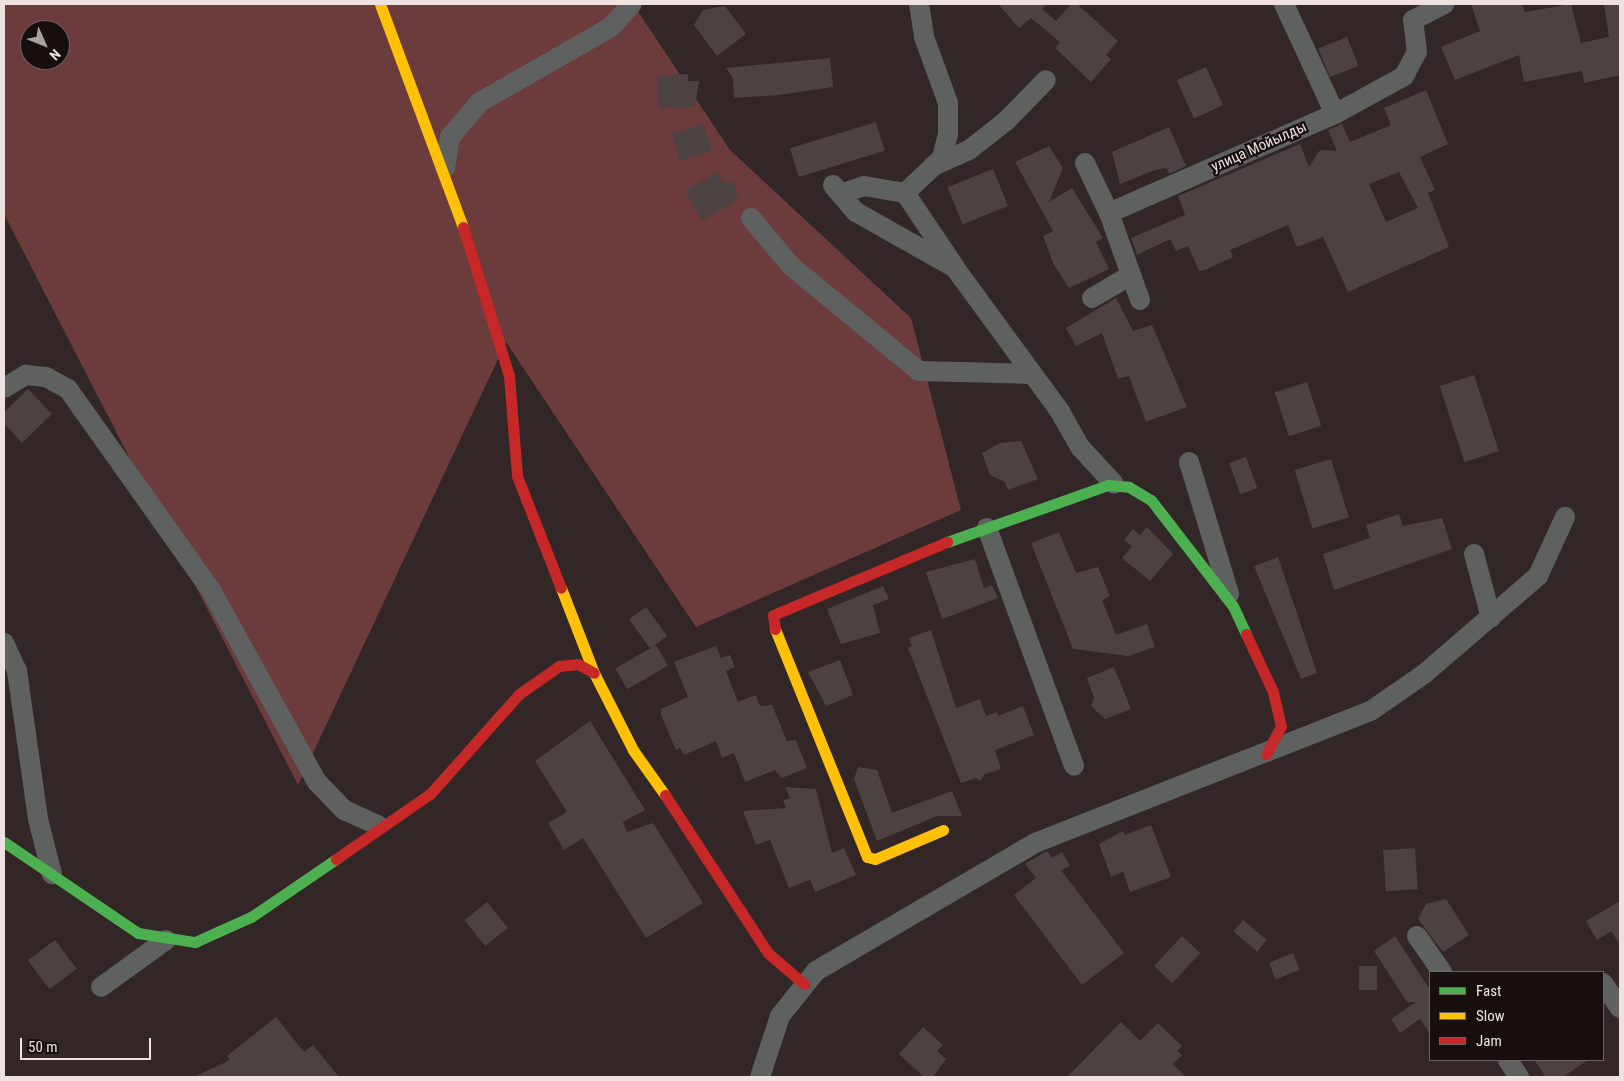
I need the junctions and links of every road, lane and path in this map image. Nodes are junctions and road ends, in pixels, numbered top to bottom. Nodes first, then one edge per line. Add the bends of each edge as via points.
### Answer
1 (380, 4) edge
2 (632, 4) edge
3 (918, 4) edge
4 (1284, 4) edge
5 (1444, 4) edge
6 (1046, 80) dead end
7 (1335, 114) junction
8 (1085, 163) dead end
9 (933, 166) junction
10 (445, 173) junction
11 (905, 193) junction
12 (1109, 213) junction
13 (751, 218) dead end
14 (955, 268) junction
15 (1131, 275) junction
16 (1092, 298) dead end
17 (1140, 300) dead end
18 (1032, 374) junction
19 (5, 386) edge
20 (1189, 462) dead end
21 (1114, 484) junction
22 (1565, 517) dead end
23 (987, 528) junction
24 (1474, 554) dead end
25 (1233, 606) junction
26 (1491, 618) junction
27 (4, 643) edge
28 (594, 673) junction
29 (1266, 754) junction
30 (1074, 766) dead end
31 (378, 826) junction
32 (942, 830) dead end
33 (4, 842) edge
34 (52, 874) junction
35 (1417, 936) dead end
36 (166, 940) junction
37 (1441, 971) edge
38 (804, 984) junction
39 (1604, 984) edge
40 (101, 987) dead end
41 (1620, 1008) edge
42 (1509, 1061) edge
43 (760, 1077) edge
44 (1518, 1077) edge

1 - 10 street
2 - 10 street via 611,27 480,102 450,137
3 - 9 street via 924,37 948,103 948,134 942,158
4 - 7 street
5 - 7 street, улица Мойылды via 1413,20 1417,52 1404,76
6 - 9 street via 1006,121 969,150
7 - 12 street, улица Мойылды
8 - 12 street
9 - 11 street
10 - 28 street via 509,376 517,476
11 - 14 street
11 - 14 street via 864,186 836,190 856,212
12 - 15 street
13 - 18 street via 791,266 919,371
14 - 18 street
15 - 16 street
15 - 17 street
18 - 21 street via 1095,466
19 - 31 street via 26,375 46,377 68,389 212,592 317,782 344,810
20 - 25 street
21 - 23 street
21 - 25 street via 1151,500
22 - 26 street via 1538,576
23 - 30 street
23 - 32 street via 773,615 776,633 867,857 875,859
24 - 26 street
25 - 29 street via 1273,692 1281,726
26 - 29 street via 1372,710
27 - 34 street via 17,670 38,820
28 - 31 street via 578,664 559,666 519,694 475,749 430,794
28 - 38 street via 634,750 725,882 768,953
29 - 38 street via 1035,843 877,933 816,971
31 - 36 street via 251,917 195,942
33 - 34 street
34 - 36 street via 138,933
35 - 37 street
36 - 40 street
38 - 43 street via 780,1016
39 - 41 street
42 - 44 street

